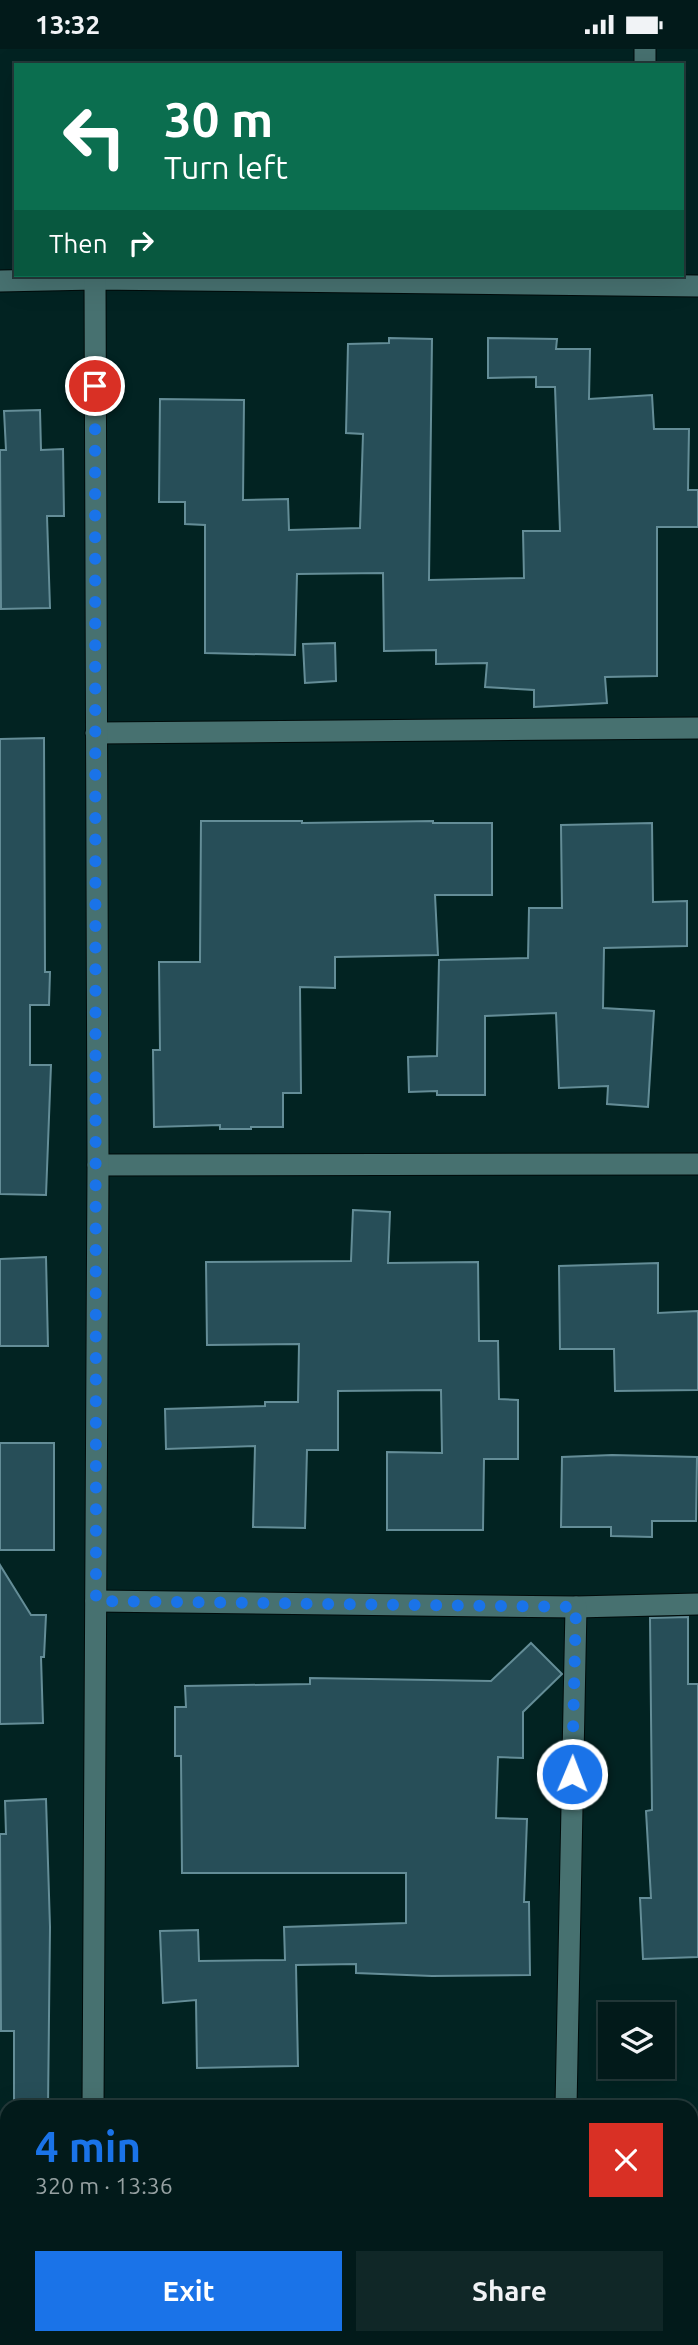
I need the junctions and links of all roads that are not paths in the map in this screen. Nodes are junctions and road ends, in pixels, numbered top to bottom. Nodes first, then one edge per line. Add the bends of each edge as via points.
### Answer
1 (95, 279) junction
2 (645, 280) edge
3 (0, 281) edge
4 (698, 286) edge
5 (698, 728) edge
6 (96, 733) junction
7 (698, 1164) edge
8 (98, 1165) junction
9 (96, 1601) junction
10 (698, 1604) edge
11 (576, 1607) junction
12 (93, 2100) edge
13 (565, 2100) edge

1 - 2 street
1 - 3 street
1 - 6 street
2 - 4 street
5 - 6 street
6 - 8 street
7 - 8 street
8 - 9 street
9 - 11 street
9 - 12 street
10 - 11 street
11 - 13 street

